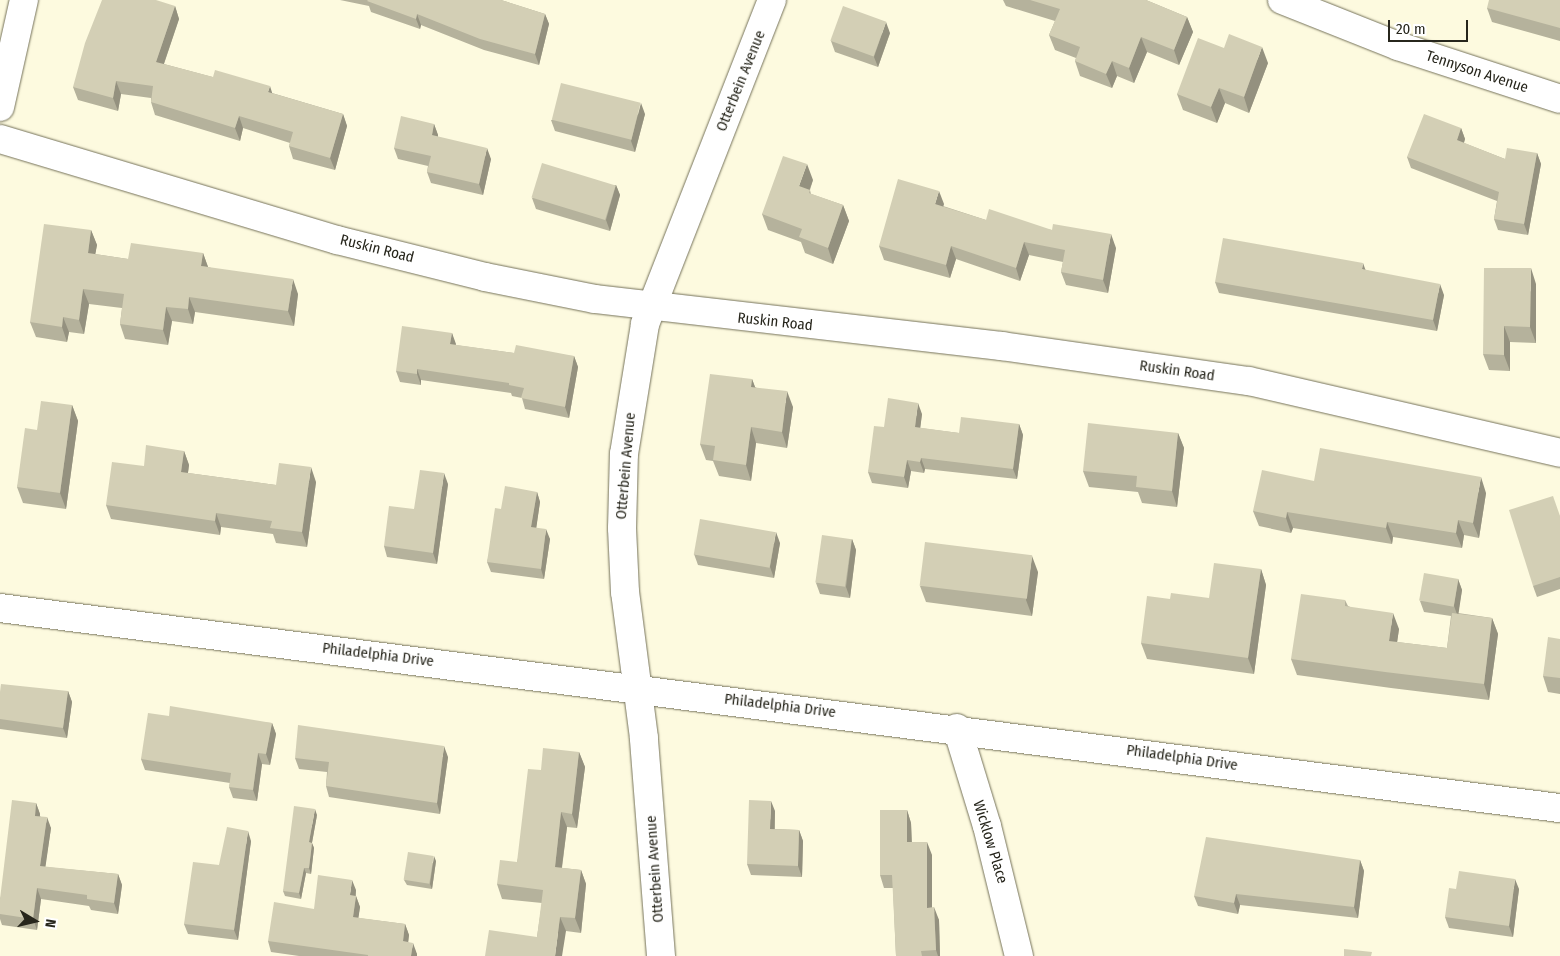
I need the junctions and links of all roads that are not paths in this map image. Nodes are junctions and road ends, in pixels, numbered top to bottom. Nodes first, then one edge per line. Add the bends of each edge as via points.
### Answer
1 (24, 0) edge
2 (772, 0) edge
3 (1282, 0) edge
4 (1560, 99) edge
5 (0, 107) edge
6 (0, 140) edge
7 (652, 307) junction
8 (1560, 453) edge
9 (0, 608) edge
10 (638, 688) junction
11 (957, 728) junction
12 (1560, 808) edge
13 (661, 956) edge
14 (1019, 956) edge

1 - 5 street
2 - 7 street, Otterbein Avenue
3 - 4 street, Tennyson Avenue via 1398,46
6 - 7 street, Ruskin Road via 337,240 485,277
7 - 8 street, Ruskin Road via 1002,346 1249,381
7 - 10 street, Otterbein Avenue via 638,360 624,454 622,528 625,592
9 - 10 street, Philadelphia Drive
10 - 11 street, Philadelphia Drive
10 - 13 street, Otterbein Avenue via 654,838
11 - 12 street, Philadelphia Drive
11 - 14 street, Wicklow Place via 987,826

